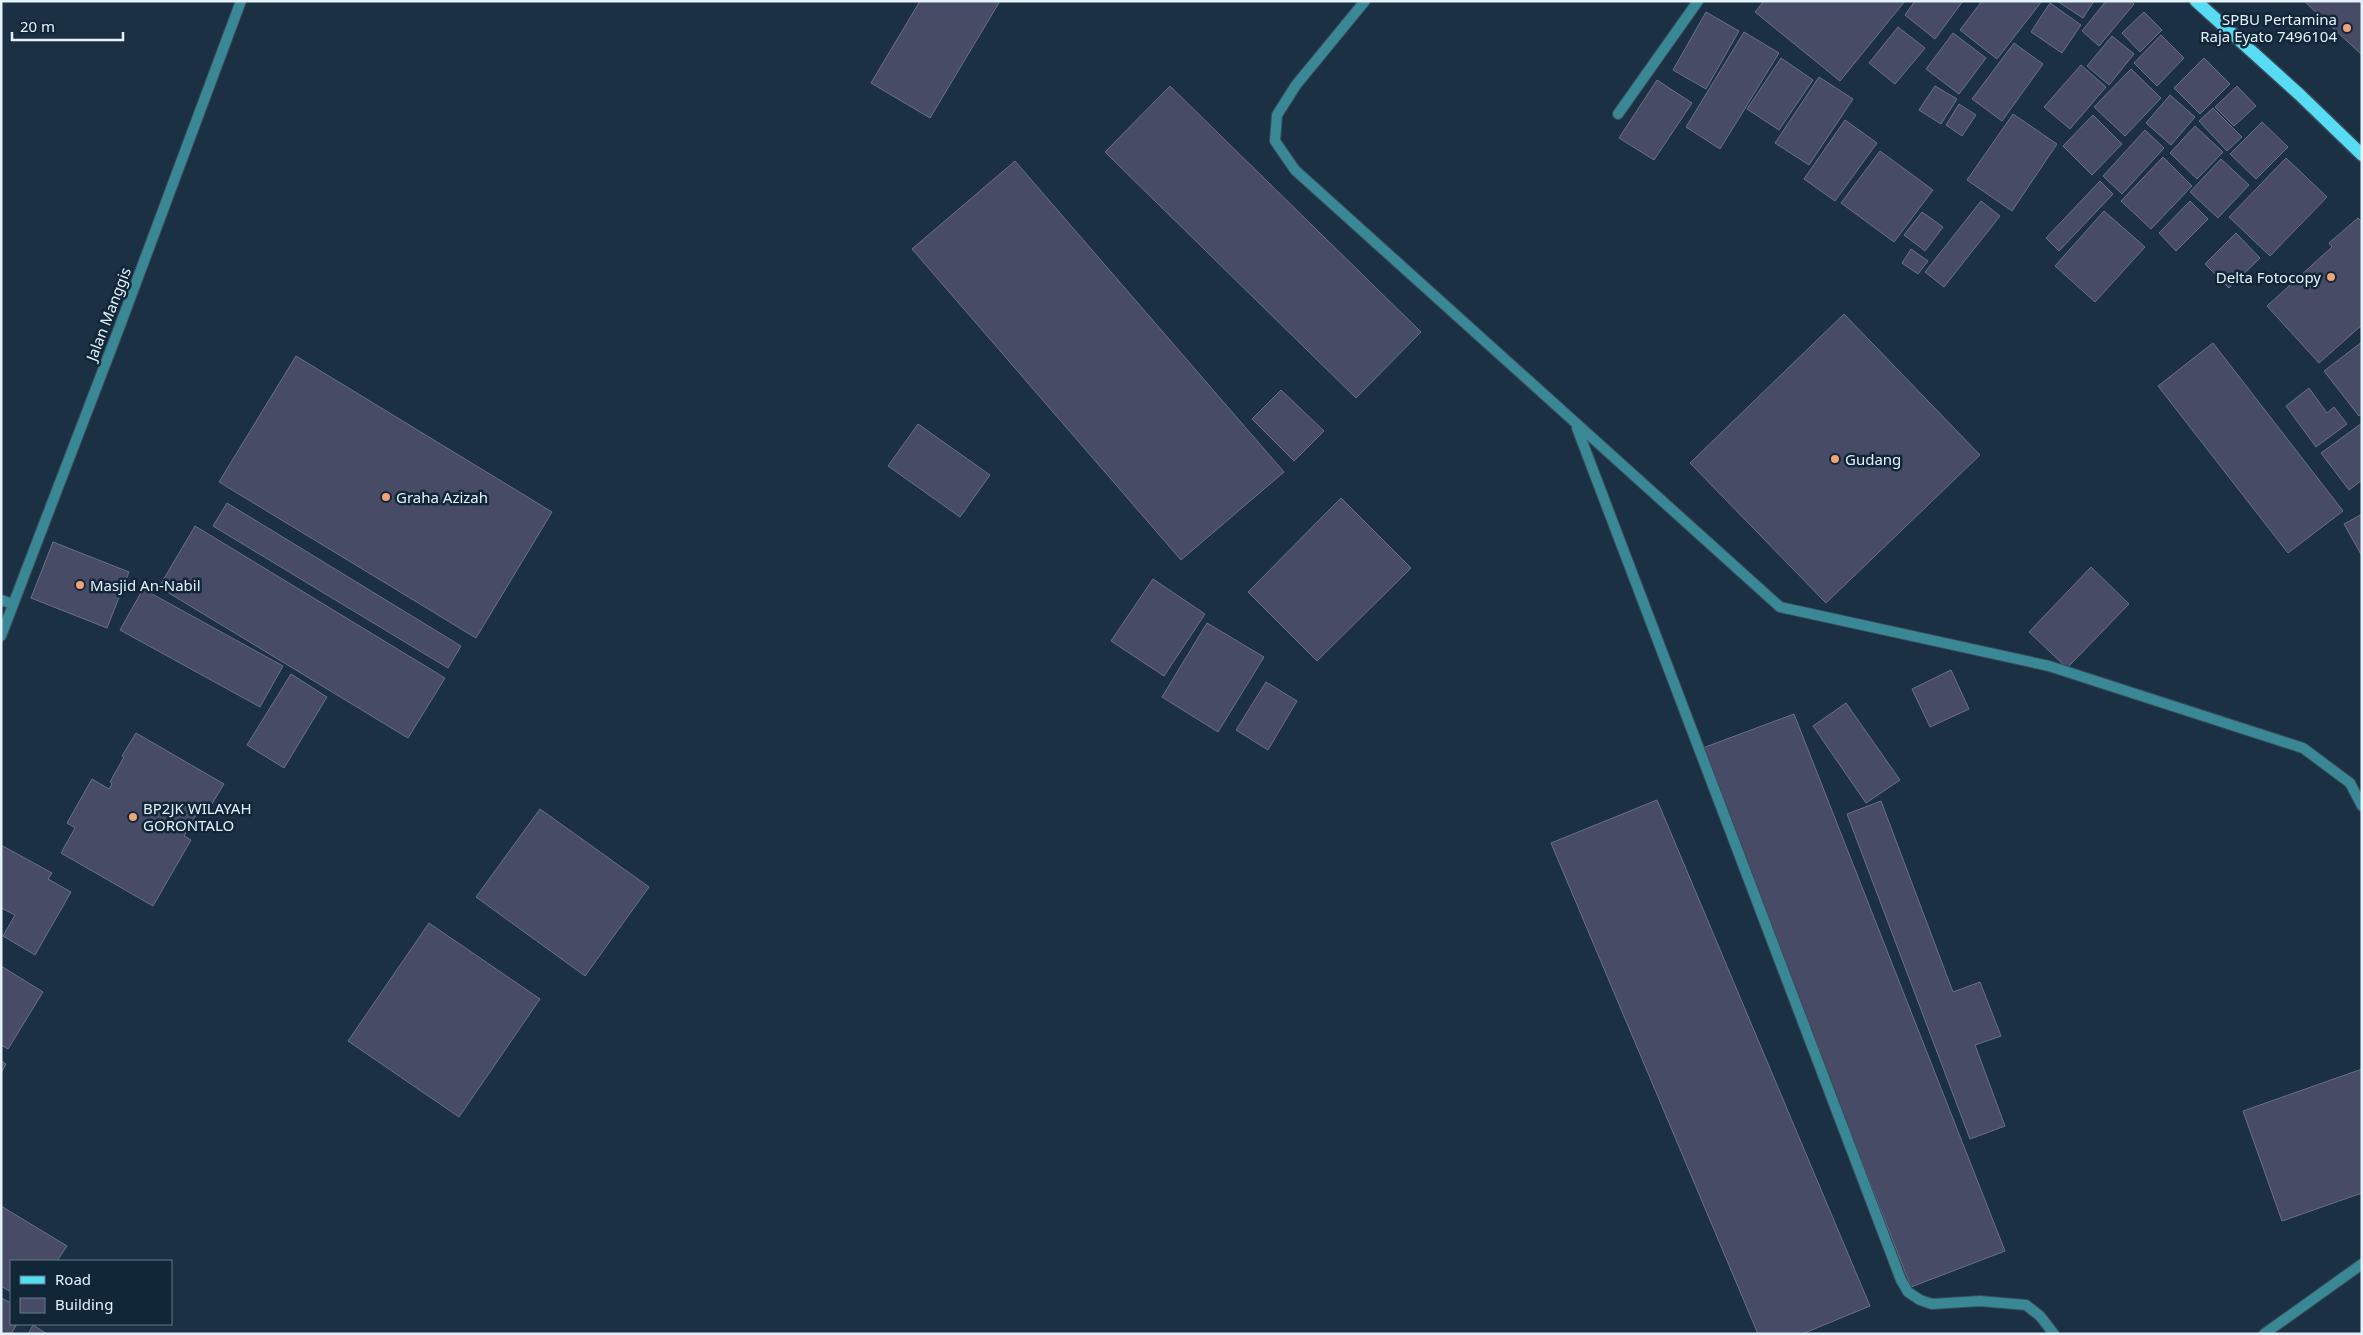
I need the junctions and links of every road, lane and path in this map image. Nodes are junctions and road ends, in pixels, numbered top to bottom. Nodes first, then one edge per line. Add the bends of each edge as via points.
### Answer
1 (241, 1) edge
2 (1365, 1) edge
3 (1698, 1) edge
4 (2196, 1) edge
5 (1618, 114) dead end
6 (2362, 155) edge
7 (1576, 424) junction
8 (1, 600) edge
9 (13, 604) junction
10 (1, 636) edge
11 (2362, 806) edge
12 (2362, 1264) edge
13 (2054, 1334) edge
14 (2264, 1334) edge

1 - 9 street, Jalan Manggis
2 - 7 street via 1296,85 1277,115 1275,141 1295,170
3 - 5 street
4 - 6 main road
7 - 11 street via 1780,607 2049,666 2303,748 2350,782
7 - 13 street via 1900,1280 1908,1292 1932,1304 1980,1301 2026,1305
8 - 9 street
9 - 10 street, Jalan Manggis
12 - 14 street

